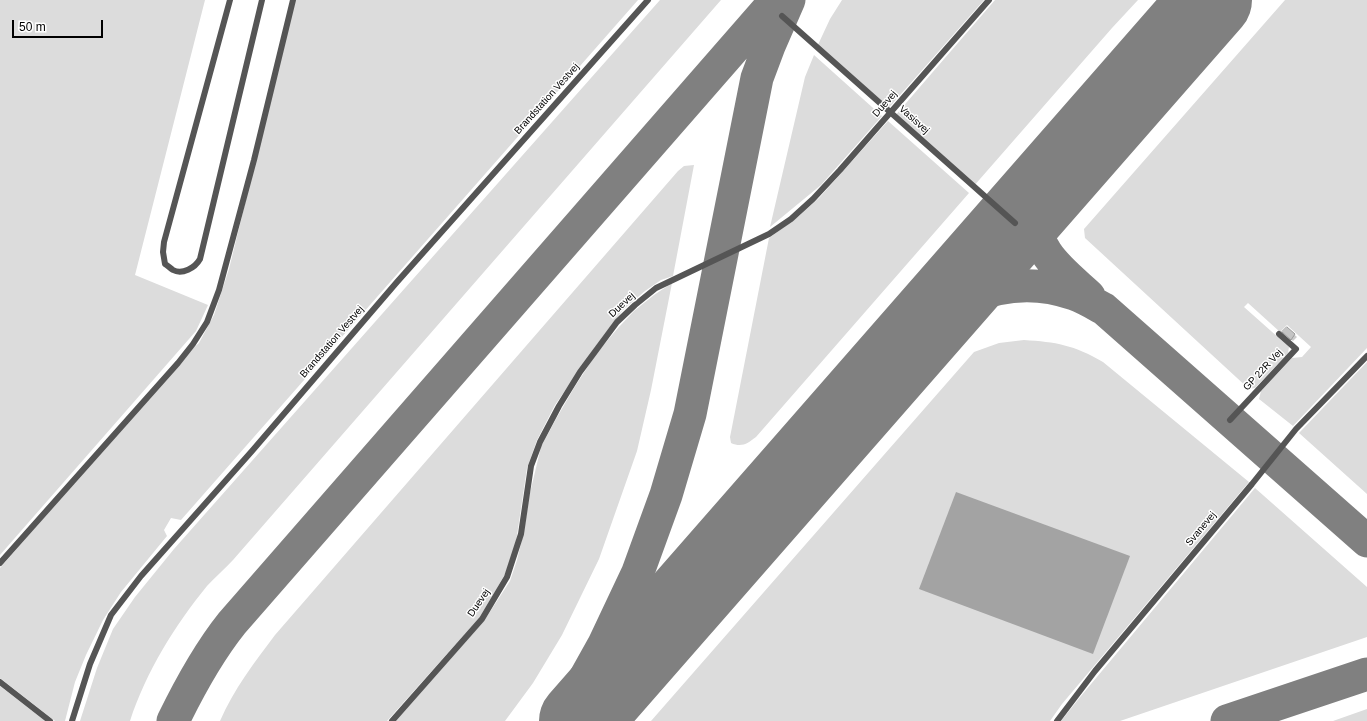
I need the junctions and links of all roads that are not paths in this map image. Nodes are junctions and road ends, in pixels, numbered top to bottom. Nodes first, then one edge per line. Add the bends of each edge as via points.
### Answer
1 (230, 0) edge
2 (262, 0) edge
3 (293, 0) edge
4 (648, 0) edge
5 (989, 0) edge
6 (782, 16) dead end
7 (891, 113) junction
8 (1015, 224) dead end
9 (1279, 334) dead end
10 (1367, 356) edge
11 (1230, 420) dead end
12 (0, 563) edge
13 (0, 682) edge
14 (50, 721) edge
15 (72, 721) edge
16 (392, 721) edge
17 (1056, 721) edge

1 - 2 lane via 164,242 165,264 174,271 185,271 196,266 200,259
3 - 12 lane via 254,160 219,290 207,322 178,363
4 - 15 lane, Brandstation Vestvej via 397,282 141,576 111,615 90,664
5 - 7 lane, Duevej
6 - 7 lane, Vasisvej
7 - 8 lane, Vasisvej
7 - 16 lane, Duevej via 813,199 791,219 769,234 656,288 617,322 580,372 540,442 530,473 521,534 507,577 482,619
9 - 11 lane, GP 22R Vej via 1296,349
10 - 17 lane, Svanevej via 1296,429
13 - 14 lane

